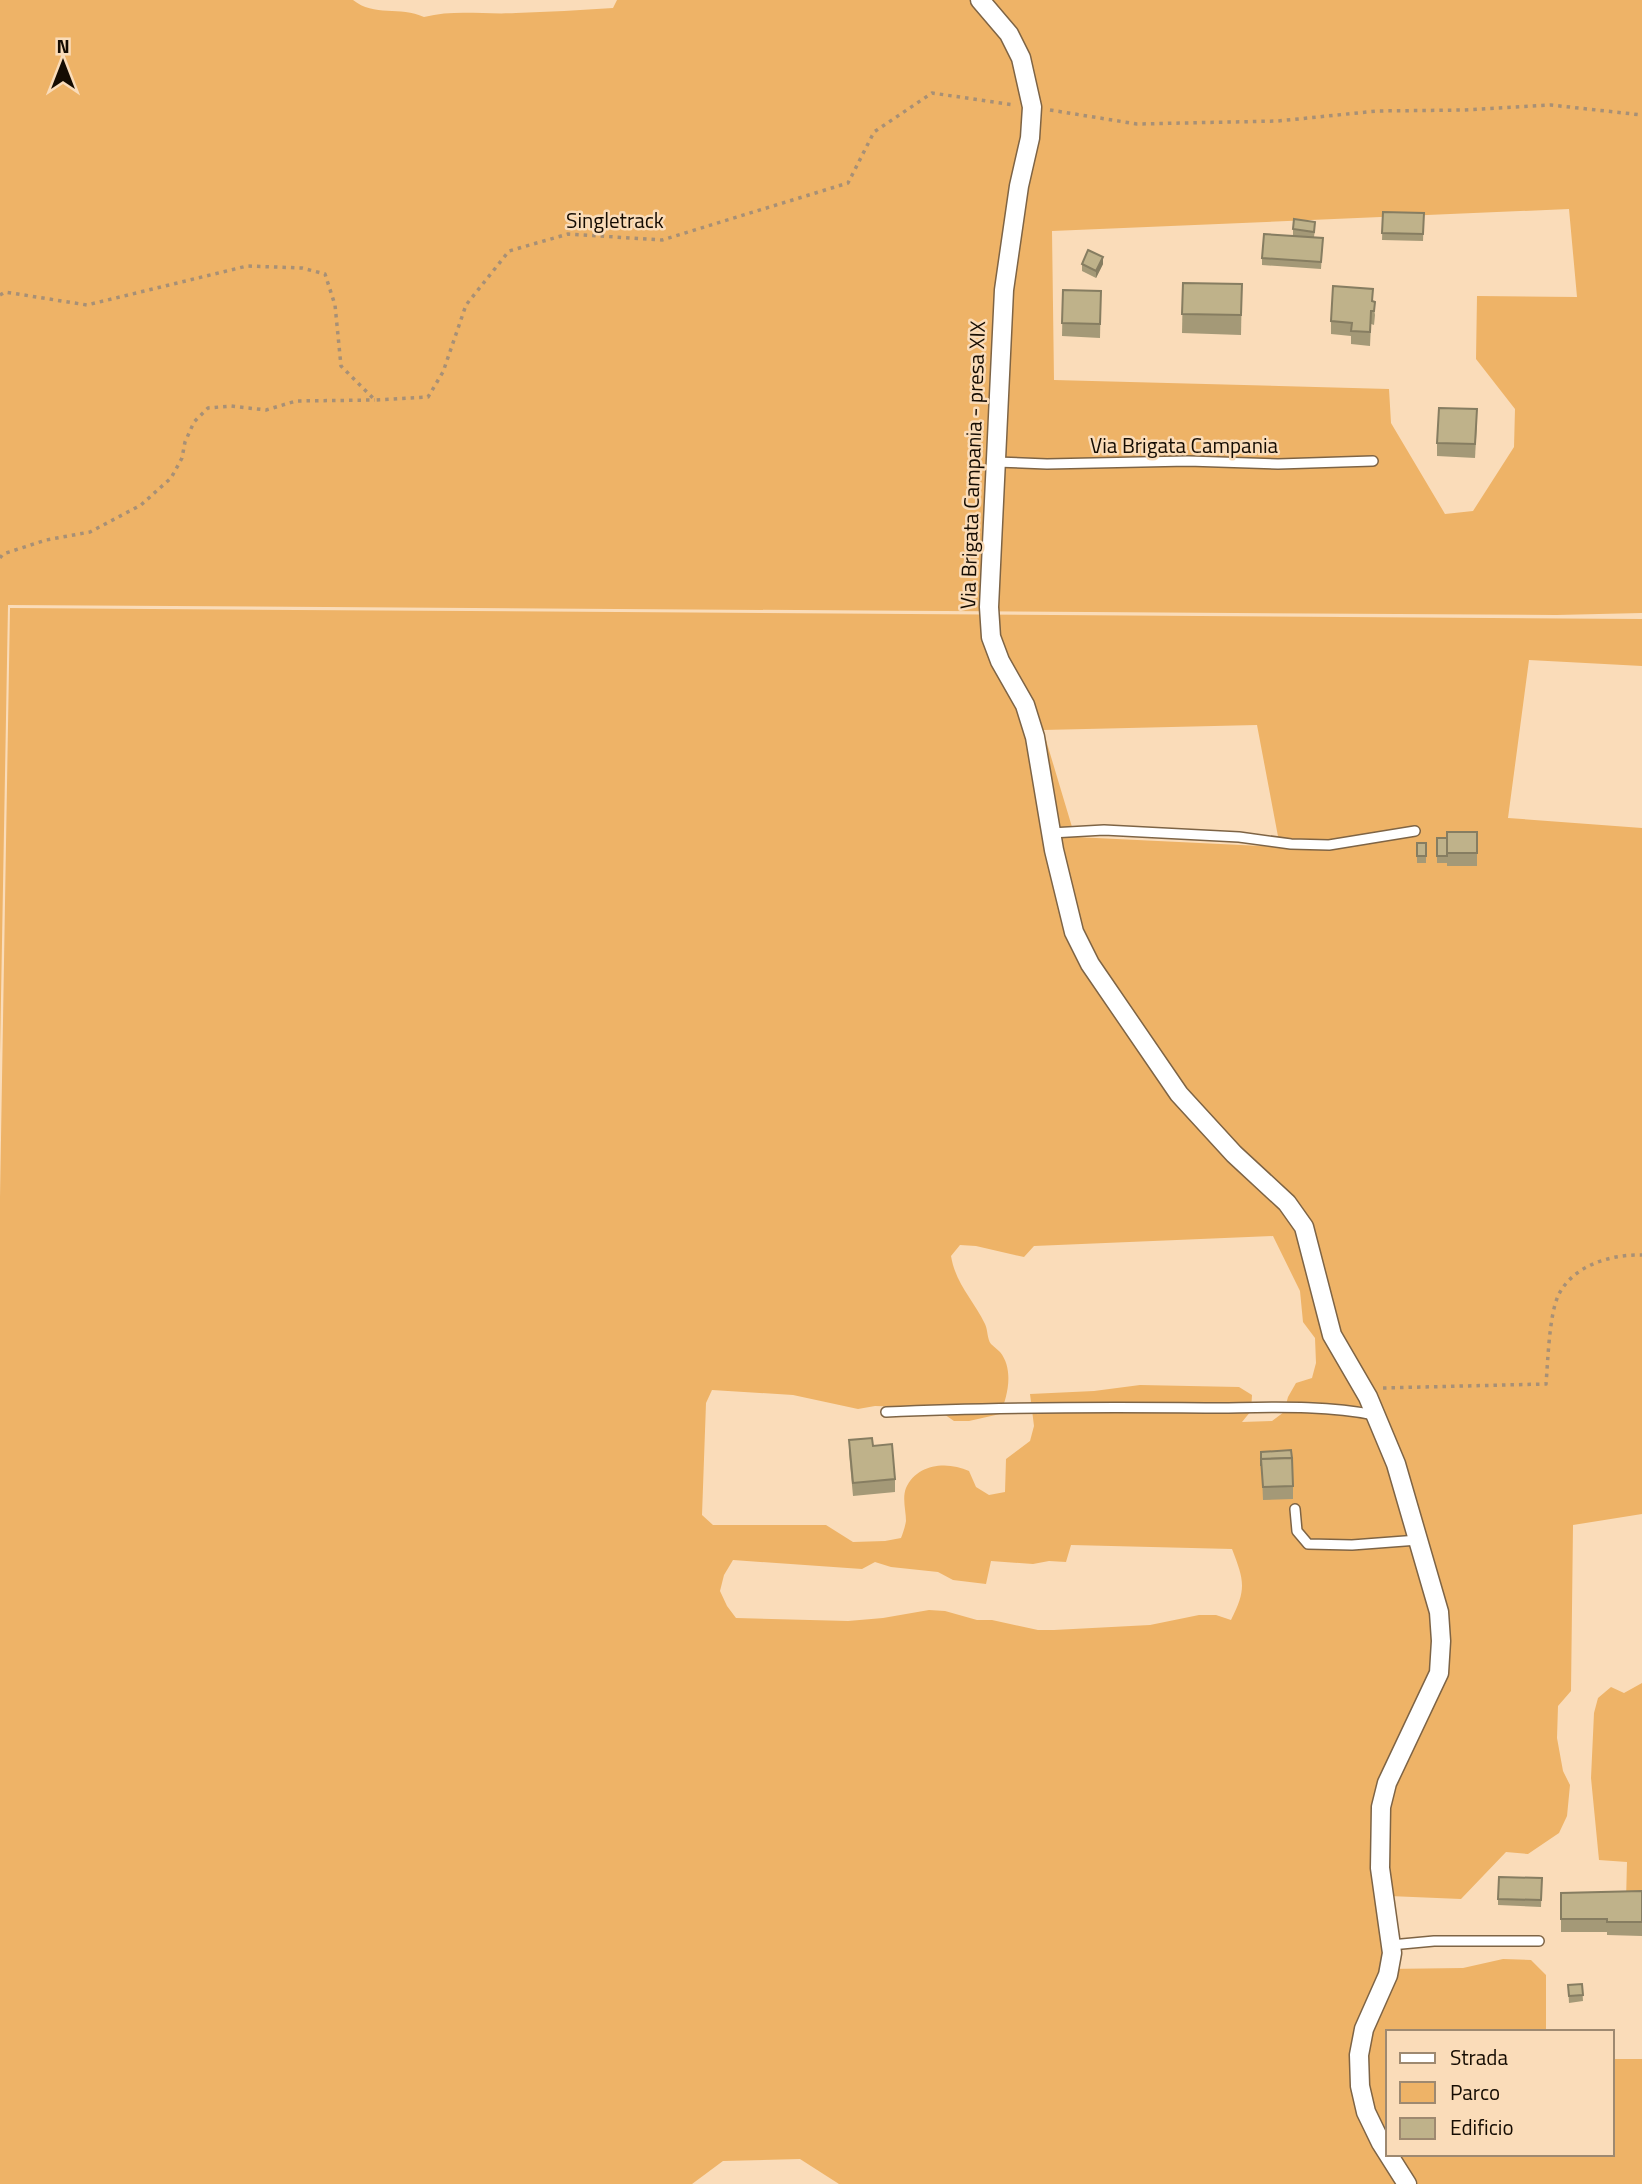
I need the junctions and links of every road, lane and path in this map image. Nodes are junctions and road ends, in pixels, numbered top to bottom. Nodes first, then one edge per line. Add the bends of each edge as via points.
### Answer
1 (980, 0) edge
2 (1032, 107) junction
3 (1642, 115) edge
4 (0, 295) edge
5 (375, 400) junction
6 (1373, 461) dead end
7 (996, 462) junction
8 (0, 558) edge
9 (1415, 831) dead end
10 (1051, 833) junction
11 (1642, 1255) edge
12 (1363, 1388) junction
13 (886, 1412) dead end
14 (1376, 1416) junction
15 (1295, 1509) dead end
16 (1418, 1540) junction
17 (1538, 1941) dead end
18 (1391, 1945) junction
19 (1386, 2152) edge
20 (1389, 2156) edge
21 (1407, 2184) edge

1 - 2 street, Via Brigata Campania - presa XIX via 1009,34 1021,58
2 - 3 path via 1137,124 1550,105
2 - 5 path, Singletrack via 932,93 874,132 848,183 662,240 568,234 509,251 466,305 443,372 428,397
2 - 7 street, Via Brigata Campania - presa XIX via 1004,290
4 - 5 path via 5,292 87,305 247,266 302,268 325,274 335,305 341,366
5 - 8 path via 296,401 266,410 208,408 194,422 171,478 141,505 90,531 46,540
6 - 7 lane, Via Brigata Campania
7 - 10 street, Via Brigata Campania - presa XIX via 990,637 1032,726
9 - 10 lane via 1329,845 1104,830
10 - 12 street, Via Brigata Campania - presa XIX via 1074,932 1090,964 1179,1094 1287,1203 1304,1227 1332,1335
11 - 12 path via 1594,1262 1567,1281 1557,1298 1546,1384
12 - 14 street, Via Brigata Campania - presa XIX
13 - 14 lane via 1261,1408
14 - 16 street, Via Brigata Campania - presa XIX via 1396,1464
15 - 16 lane via 1297,1531 1308,1544
16 - 18 street, Via Brigata Campania - presa XIX via 1439,1612 1439,1673 1391,1774 1381,1807 1380,1868
17 - 18 lane
18 - 19 street, Via Brigata Campania - presa XIX via 1388,1975 1364,2029 1359,2055 1366,2112
20 - 21 street, Via Brigata Campania - presa XIX

